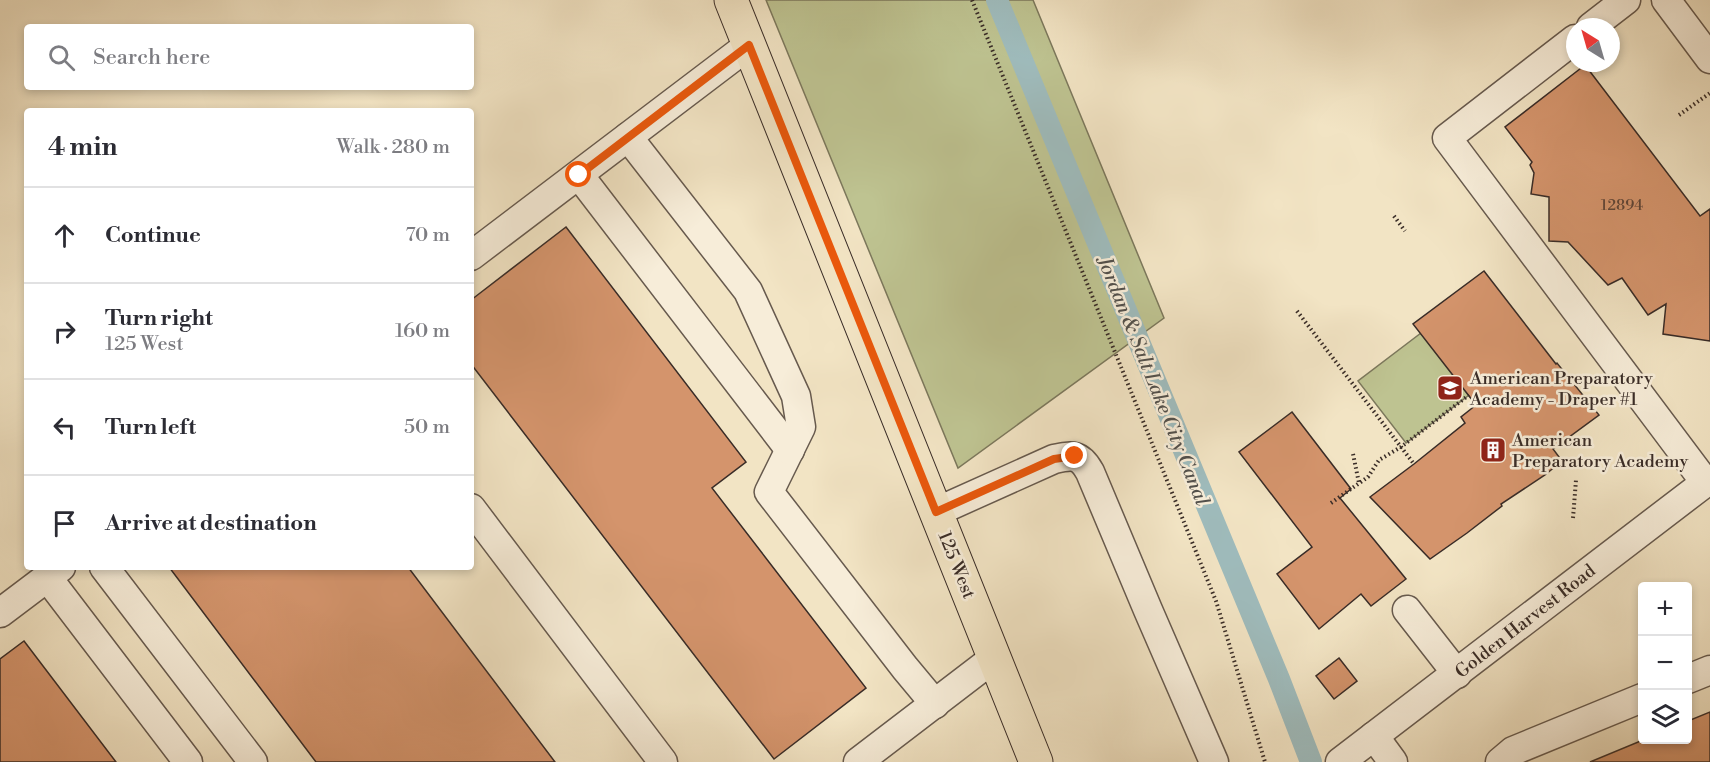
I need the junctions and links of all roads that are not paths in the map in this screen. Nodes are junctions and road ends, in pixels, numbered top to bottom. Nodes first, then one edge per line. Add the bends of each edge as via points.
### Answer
1 (731, 0) edge
2 (1626, 0) edge
3 (1666, 0) edge
4 (1603, 18) edge
5 (749, 45) junction
6 (1566, 46) edge
7 (1710, 59) edge
8 (628, 137) junction
9 (579, 175) junction
10 (474, 254) edge
11 (790, 450) junction
12 (1708, 480) edge
13 (474, 512) edge
14 (936, 512) junction
15 (106, 570) edge
16 (54, 572) edge
17 (1407, 610) dead end
18 (0, 613) edge
19 (994, 658) junction
20 (1710, 670) edge
21 (1457, 674) junction
22 (1692, 677) edge
23 (1638, 700) edge
24 (935, 704) junction
25 (1374, 736) junction
26 (188, 762) edge
27 (253, 762) edge
28 (663, 762) edge
29 (858, 762) edge
30 (1036, 762) edge
31 (1214, 762) edge
32 (1340, 762) edge
33 (1393, 762) edge
34 (1500, 762) edge

1 - 5 main road, 125 West
2 - 4 street
3 - 7 street
5 - 8 street
5 - 14 main road, 125 West
6 - 12 street via 1447,138
8 - 9 street
8 - 11 street via 748,291 796,396 801,427
9 - 10 street
9 - 11 street
11 - 24 street via 769,492
12 - 21 street, Golden Harvest Road
13 - 28 street
14 - 19 main road, 125 West
14 - 31 street via 1054,459 1075,456 1084,461
15 - 27 street
16 - 18 street
16 - 26 street
17 - 21 street
19 - 24 street
19 - 30 main road, 125 West
20 - 22 street
21 - 25 street, Golden Harvest Road
23 - 34 street via 1513,751
24 - 29 street
25 - 32 street, Golden Harvest Road
25 - 33 street

